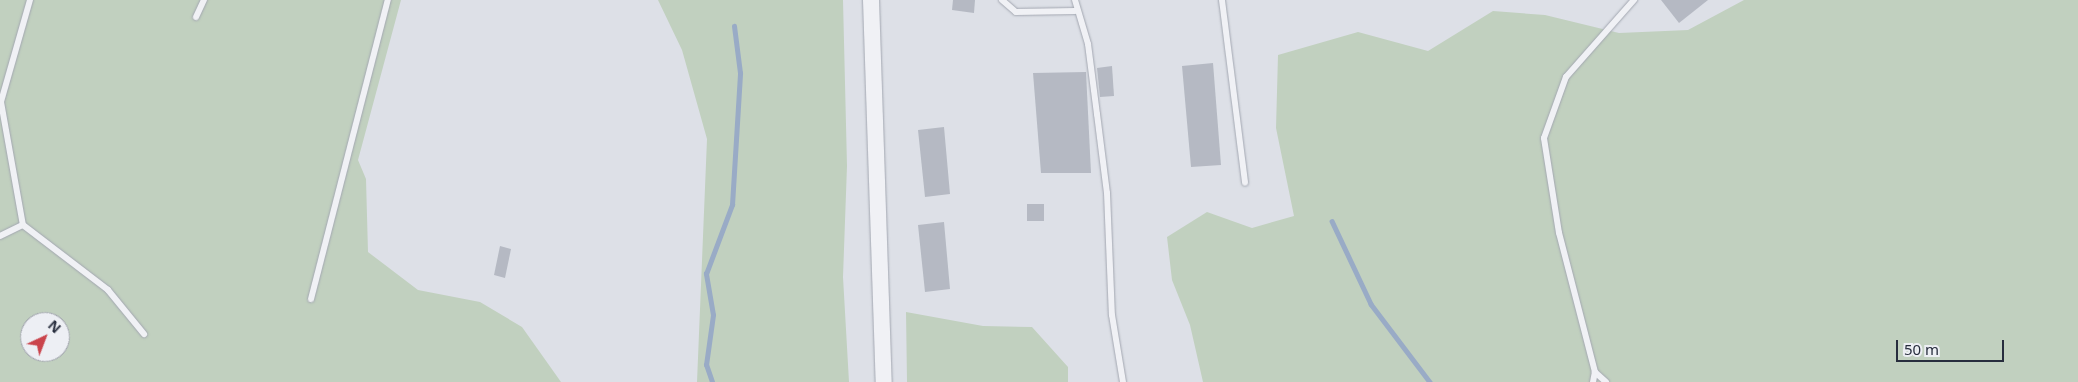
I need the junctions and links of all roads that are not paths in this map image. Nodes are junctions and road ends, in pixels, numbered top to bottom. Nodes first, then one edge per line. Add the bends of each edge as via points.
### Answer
1 (30, 0) edge
2 (204, 0) edge
3 (388, 0) edge
4 (871, 0) edge
5 (1002, 0) edge
6 (1075, 0) edge
7 (1222, 0) edge
8 (1634, 0) edge
9 (1074, 11) junction
10 (196, 17) dead end
11 (1245, 183) dead end
12 (23, 225) junction
13 (0, 236) edge
14 (310, 299) dead end
15 (144, 334) dead end
16 (1595, 372) junction
17 (884, 382) edge
18 (1123, 382) edge
19 (1593, 382) edge
20 (1606, 382) edge

1 - 12 lane via 0,102
2 - 10 lane
3 - 14 lane
4 - 17 street
5 - 9 lane via 1016,12
6 - 9 lane
7 - 11 lane
8 - 16 lane via 1566,77 1544,138 1559,232
9 - 18 lane via 1088,44 1107,193 1112,316
12 - 13 lane
12 - 15 lane via 108,290
16 - 19 lane
16 - 20 lane

